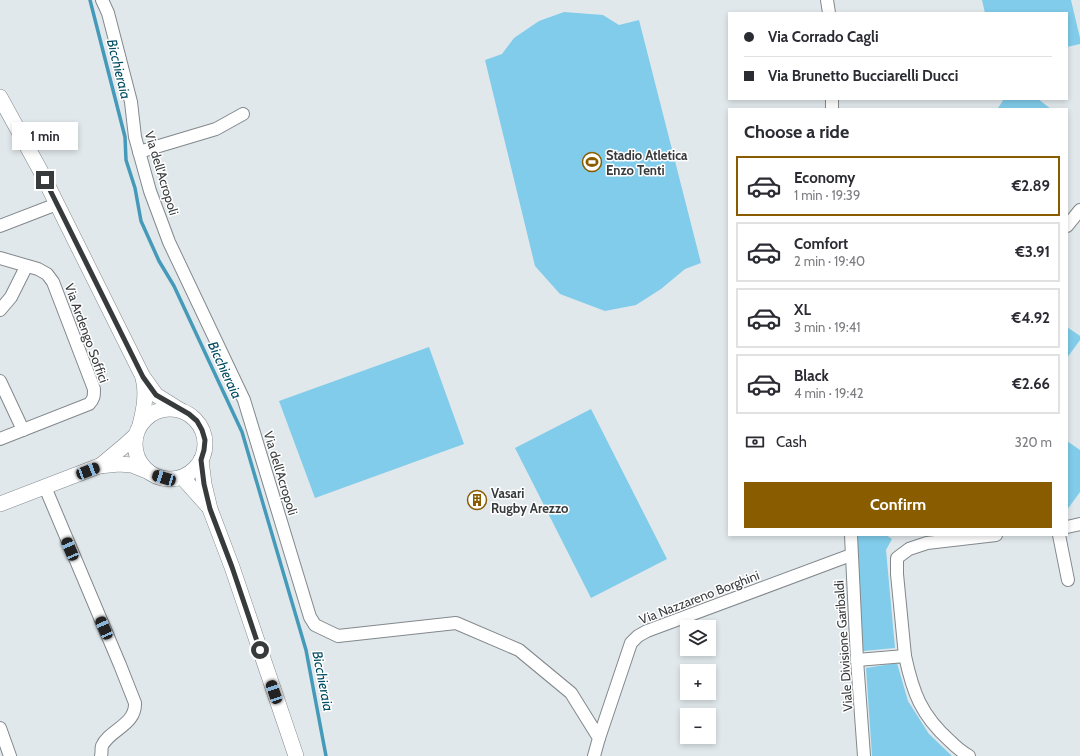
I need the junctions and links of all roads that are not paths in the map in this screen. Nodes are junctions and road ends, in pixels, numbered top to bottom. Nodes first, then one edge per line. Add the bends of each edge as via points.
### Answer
1 (102, 0) edge
2 (827, 0) edge
3 (829, 12) edge
4 (0, 96) edge
5 (243, 114) dead end
6 (138, 152) junction
7 (57, 204) junction
8 (1080, 210) edge
9 (1068, 225) edge
10 (0, 226) edge
11 (0, 258) edge
12 (26, 267) junction
13 (0, 310) edge
14 (143, 377) junction
15 (0, 381) edge
16 (180, 410) junction
17 (23, 430) junction
18 (137, 431) junction
19 (0, 439) edge
20 (201, 460) junction
21 (99, 466) junction
22 (147, 471) junction
23 (182, 477) junction
24 (45, 488) junction
25 (0, 504) edge
26 (210, 509) junction
27 (1080, 524) edge
28 (1068, 528) edge
29 (851, 536) edge
30 (987, 536) edge
31 (1059, 536) edge
32 (851, 555) junction
33 (1068, 580) dead end
34 (905, 656) junction
35 (857, 660) junction
36 (0, 728) edge
37 (599, 738) junction
38 (10, 756) edge
39 (101, 756) edge
40 (296, 756) edge
41 (594, 756) edge
42 (864, 756) edge
43 (969, 756) edge

1 - 6 street, Via dell'Acropoli via 108,13 131,102
2 - 3 street
4 - 7 main road
5 - 6 street via 216,129
6 - 37 street, Via dell'Acropoli via 169,242 244,400 310,617 315,625 338,636 456,623 519,650 571,693
7 - 10 street
7 - 14 main road
8 - 9 street
11 - 12 street, Via Ardengo Soffici
12 - 13 street via 11,297
12 - 17 street, Via Ardengo Soffici via 47,274 53,282 94,389 94,399 89,404
14 - 16 main road via 156,395
14 - 18 main road via 146,388 144,408
15 - 17 street
16 - 18 main road via 168,408 157,411 147,417
16 - 20 main road via 197,421 202,430 205,440
17 - 19 street, Via Ardengo Soffici
18 - 21 main road via 124,446
18 - 22 main road via 134,445 136,455
20 - 23 main road via 190,473
20 - 26 main road
21 - 22 main road via 132,465
21 - 24 main road
22 - 23 main road via 164,478
23 - 26 main road
24 - 25 main road
24 - 39 street via 135,703 131,718 109,738 103,746
26 - 40 main road
27 - 28 street
29 - 32 street, Viale Divisione Garibaldi
30 - 34 street via 927,543 909,549 897,558
31 - 33 street
32 - 35 street, Viale Divisione Garibaldi
32 - 37 street, Via Nazzareno Borghini via 638,636 631,643
34 - 35 street
34 - 43 street via 921,708 939,732
35 - 42 street, Viale Divisione Garibaldi
36 - 38 street
37 - 41 street

